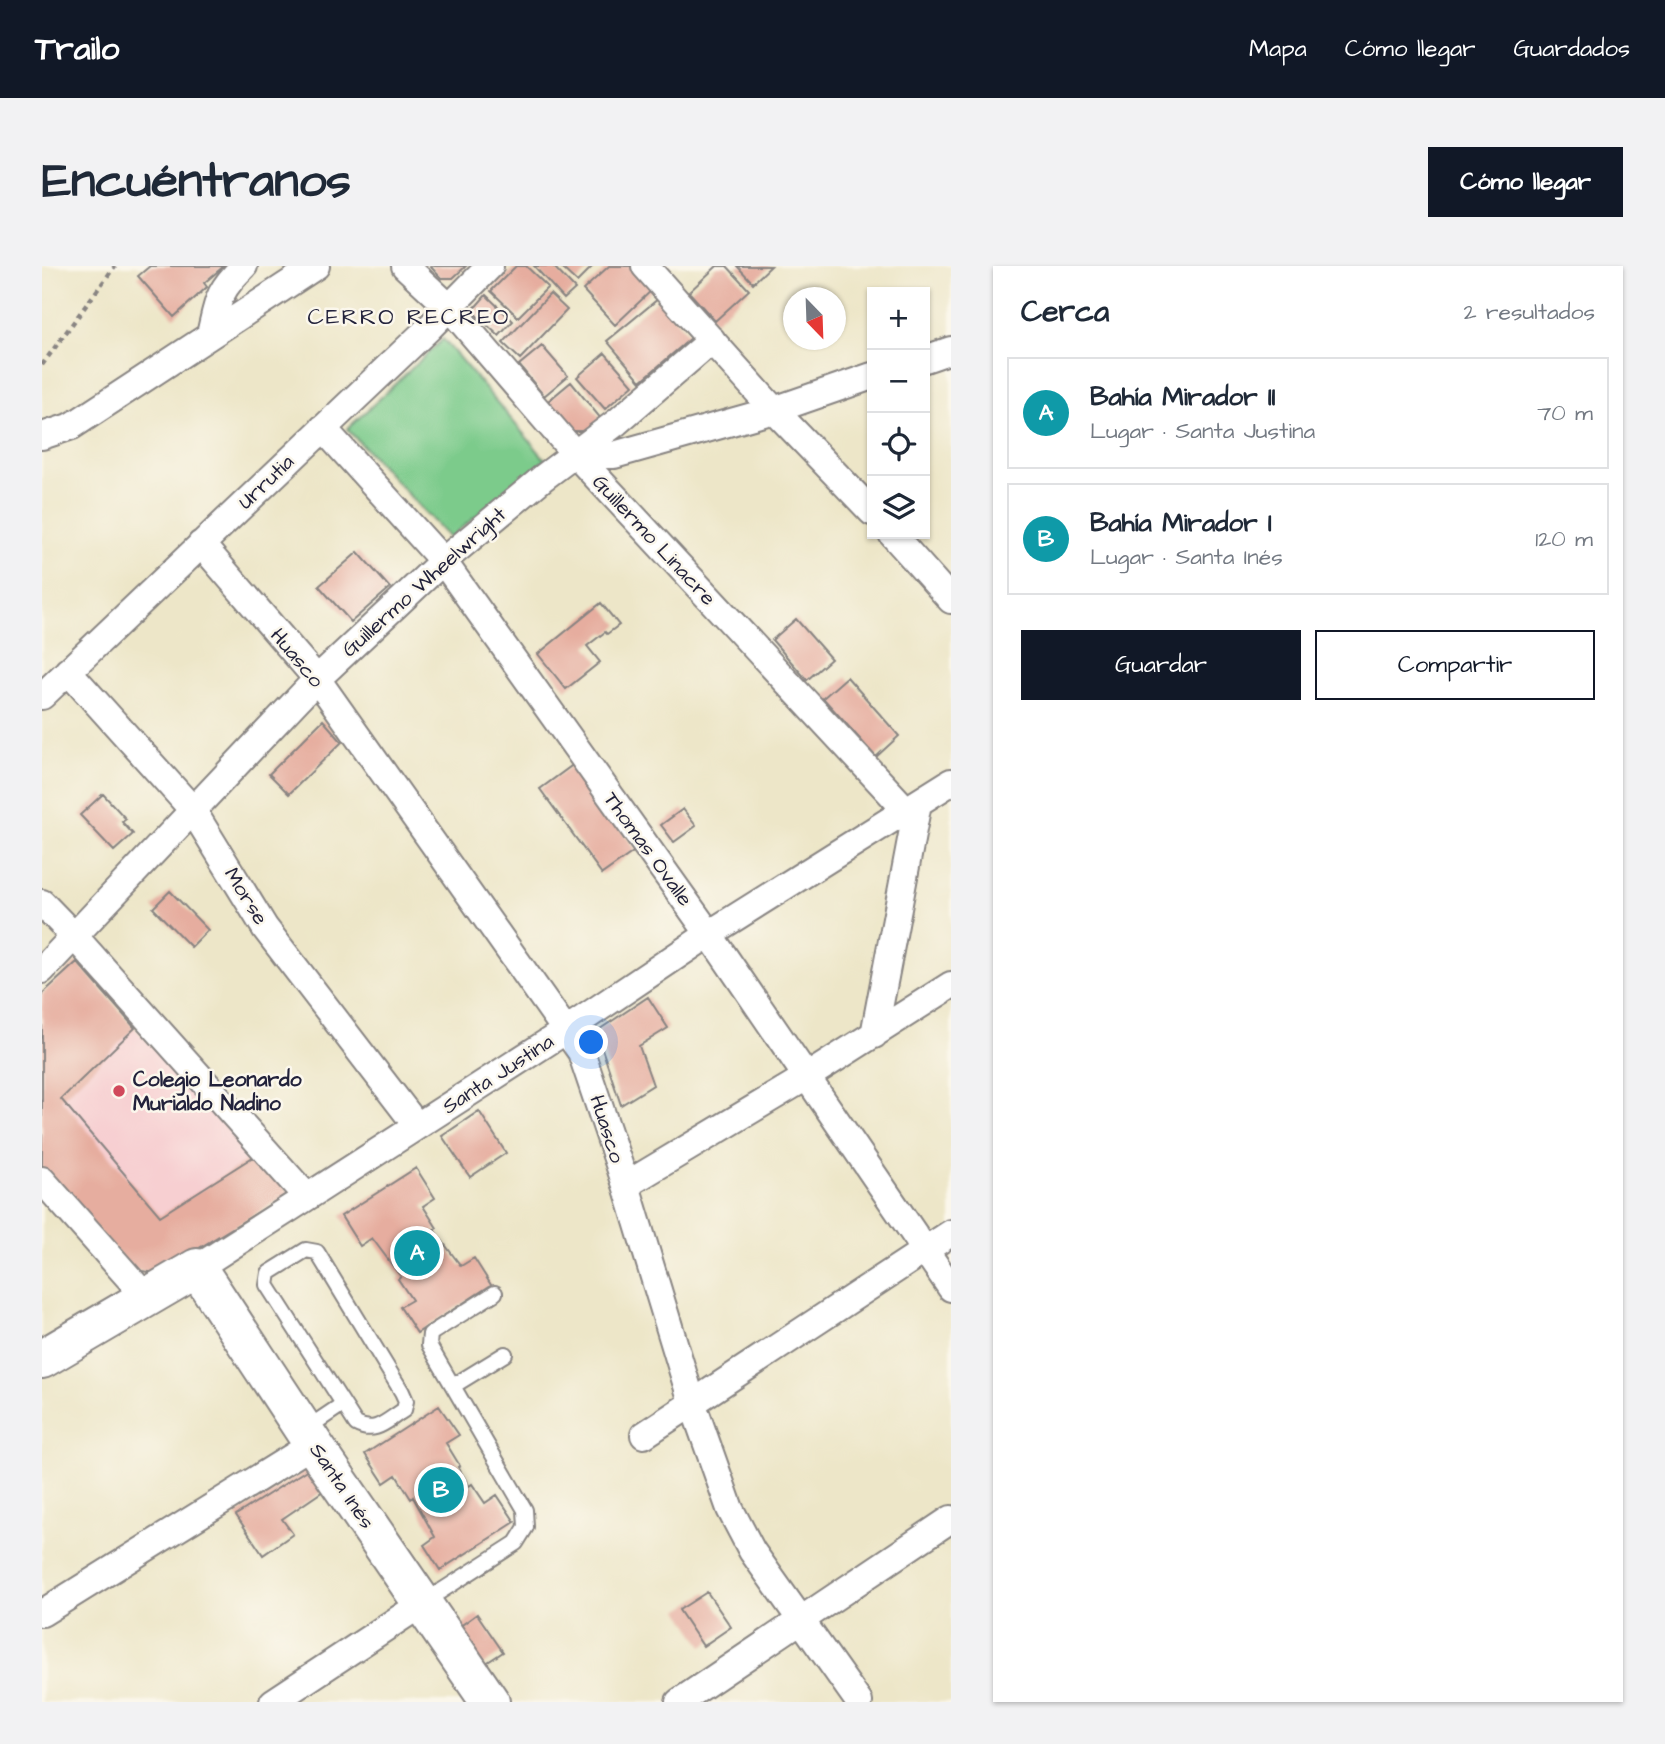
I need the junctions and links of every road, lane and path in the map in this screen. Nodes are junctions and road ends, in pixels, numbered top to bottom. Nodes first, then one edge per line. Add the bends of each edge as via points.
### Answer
1 (115, 266) edge
2 (244, 266) edge
3 (316, 266) edge
4 (405, 266) edge
5 (490, 266) edge
6 (645, 266) edge
7 (449, 307) junction
8 (210, 335) junction
9 (712, 340) junction
10 (951, 349) edge
11 (930, 357) edge
12 (42, 365) edge
13 (867, 378) edge
14 (774, 410) junction
15 (323, 428) junction
16 (42, 436) edge
17 (576, 455) junction
18 (867, 507) edge
19 (896, 539) edge
20 (201, 544) junction
21 (443, 561) junction
22 (951, 600) edge
23 (68, 671) junction
24 (317, 679) junction
25 (42, 696) edge
26 (951, 782) edge
27 (192, 809) junction
28 (913, 814) junction
29 (42, 903) edge
30 (709, 934) junction
31 (74, 936) junction
32 (42, 970) edge
33 (951, 985) edge
34 (565, 1031) junction
35 (874, 1035) junction
36 (808, 1076) junction
37 (417, 1126) junction
38 (42, 1180) edge
39 (626, 1185) junction
40 (307, 1197) junction
41 (943, 1234) edge
42 (197, 1268) junction
43 (951, 1288) edge
44 (495, 1293) dead end
45 (147, 1298) junction
46 (505, 1354) dead end
47 (42, 1359) edge
48 (453, 1386) junction
49 (692, 1402) junction
50 (343, 1404) junction
51 (644, 1435) dead end
52 (309, 1437) junction
53 (951, 1519) edge
54 (422, 1603) junction
55 (42, 1613) edge
56 (802, 1620) junction
57 (273, 1702) edge
58 (490, 1702) edge
59 (679, 1702) edge
60 (859, 1702) edge

1 - 12 path
2 - 8 street via 225,284
3 - 8 street
4 - 7 street, Guillermo Linacre
5 - 7 street, Urrutia
6 - 9 street
7 - 15 street, Urrutia
7 - 17 street, Guillermo Linacre
8 - 16 street via 72,426
9 - 14 street
9 - 17 street, Guillermo Wheelwright
10 - 11 street
13 - 14 street
14 - 17 street via 614,455
14 - 18 street
15 - 20 street, Urrutia
15 - 21 street, Thomas Ovalle
17 - 21 street, Guillermo Wheelwright
17 - 28 street, Guillermo Linacre
19 - 22 street
20 - 23 street, Urrutia
20 - 24 street, Huasco
21 - 24 street, Guillermo Wheelwright
21 - 30 street, Thomas Ovalle
23 - 25 street, Urrutia
23 - 27 street, Morse
24 - 27 street, Guillermo Wheelwright
24 - 34 street, Huasco
26 - 28 street, Santa Justina
27 - 31 street, Guillermo Wheelwright
27 - 37 street, Morse via 265,928
28 - 30 street, Santa Justina
28 - 35 street
29 - 31 street
30 - 34 street, Santa Justina
30 - 36 street, Thomas Ovalle
31 - 32 street, Guillermo Wheelwright
31 - 40 street
33 - 35 street
34 - 37 street, Santa Justina
34 - 39 street, Huasco via 581,1052
35 - 36 street
36 - 39 street
36 - 41 street, Thomas Ovalle
37 - 40 street, Santa Justina
38 - 45 street
39 - 49 street, Huasco
40 - 42 street, Santa Justina
41 - 43 street, Thomas Ovalle
41 - 49 street
42 - 45 street, Santa Justina
42 - 52 street, Santa Inés
44 - 48 lane via 430,1335 429,1345
45 - 47 street, Santa Justina
46 - 48 lane
48 - 54 lane via 525,1510 526,1527 516,1542
49 - 51 street
49 - 56 street, Huasco via 730,1509 752,1551
50 - 50 lane via 356,1424 373,1430 404,1410 406,1401 317,1252 306,1250 269,1273 267,1285
50 - 52 lane
52 - 54 street, Santa Inés
52 - 55 street
53 - 56 street
54 - 57 street
54 - 58 street, Santa Inés
56 - 59 street
56 - 60 street, Huasco

